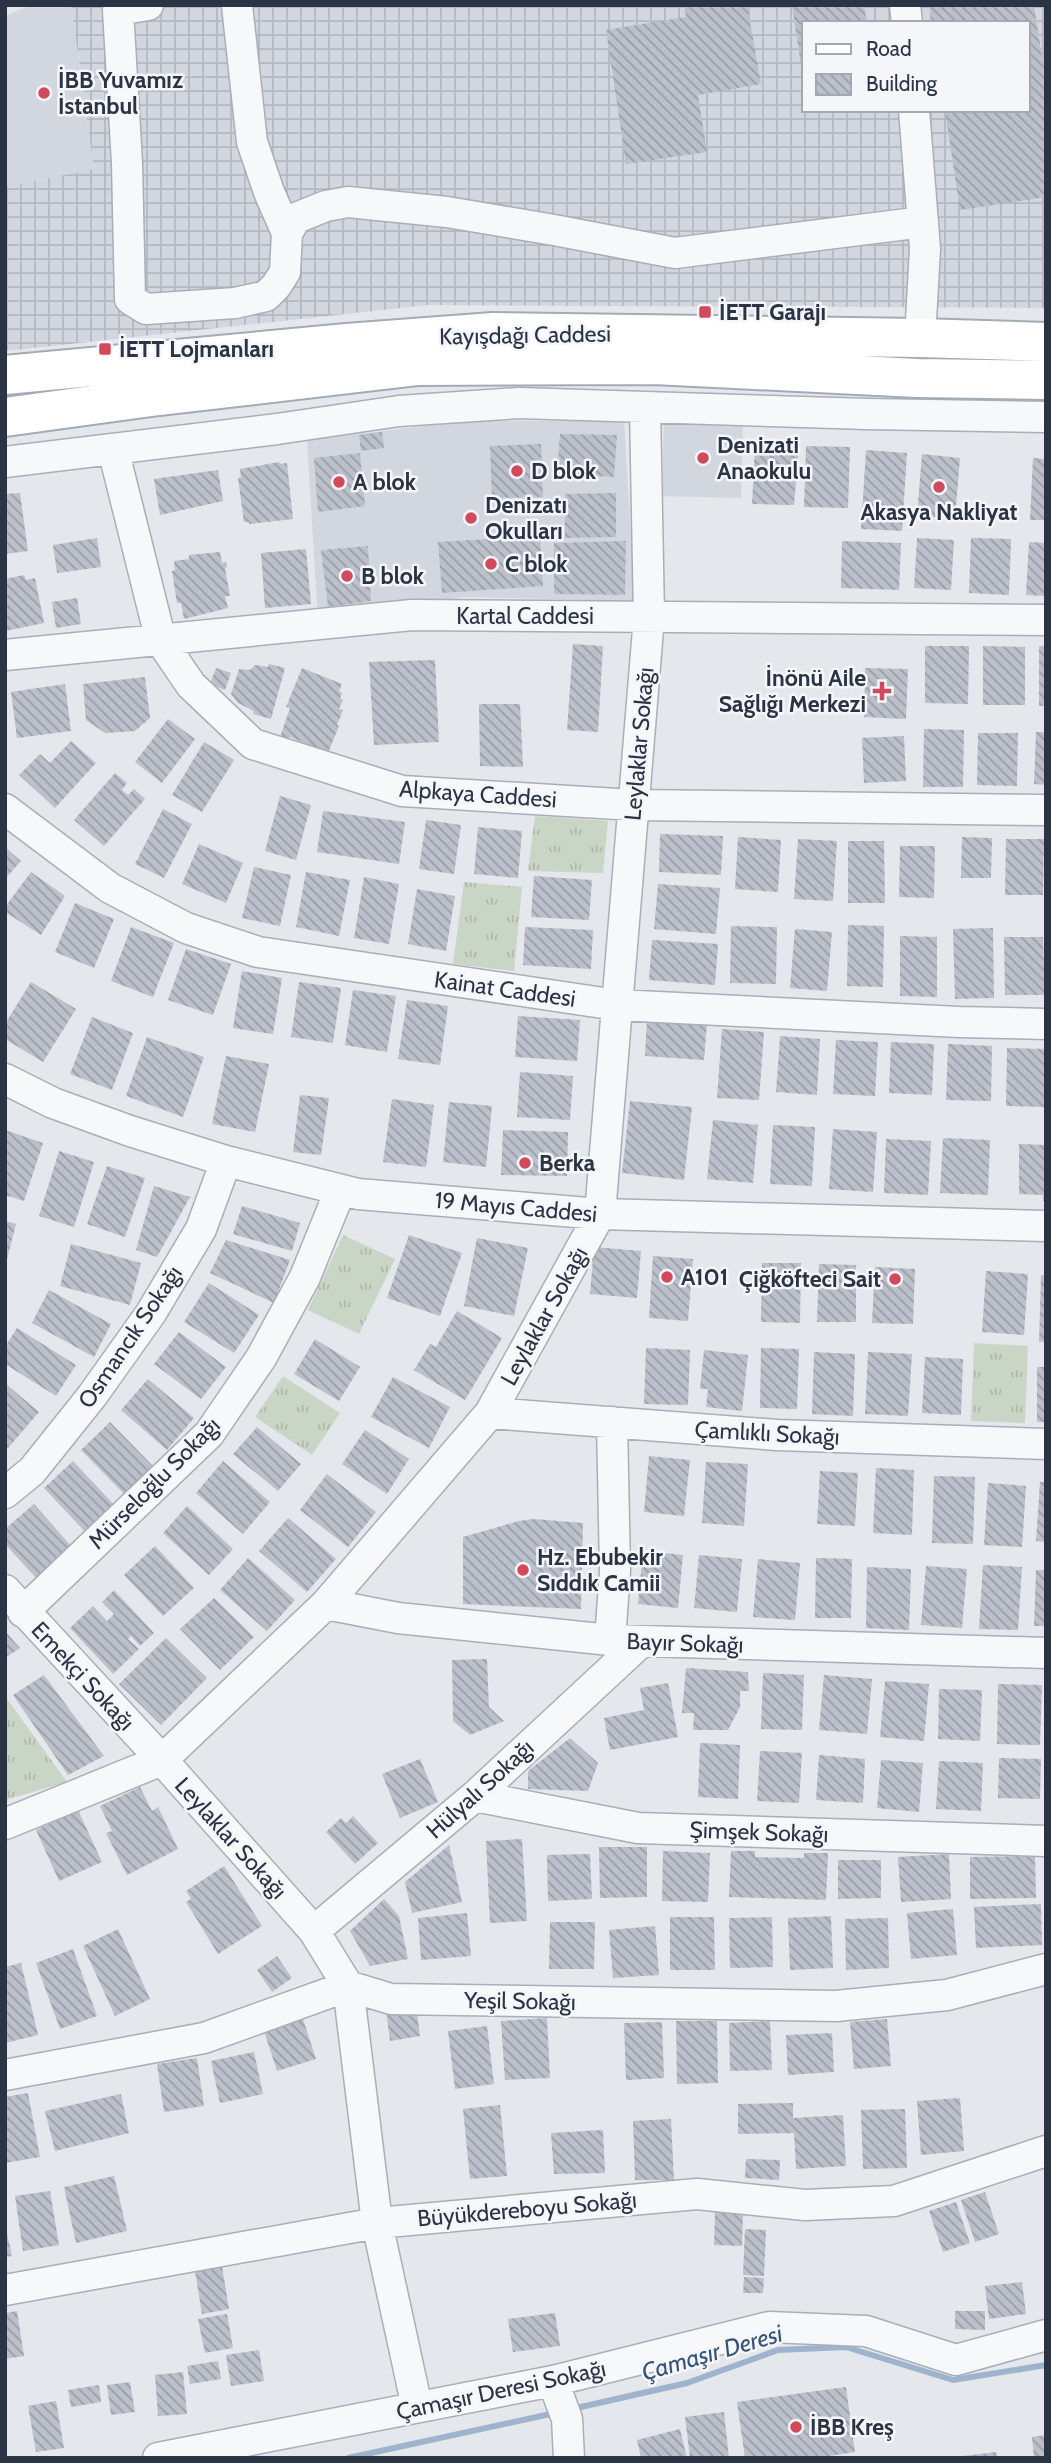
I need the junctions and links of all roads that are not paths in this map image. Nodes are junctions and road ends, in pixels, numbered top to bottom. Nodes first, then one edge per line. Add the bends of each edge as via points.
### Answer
1 (148, 5) edge
2 (237, 5) edge
3 (914, 112) edge
4 (923, 222) junction
5 (287, 233) junction
6 (920, 338) junction
7 (1046, 342) edge
8 (5, 375) edge
9 (917, 377) junction
10 (1046, 380) edge
11 (645, 408) junction
12 (914, 415) junction
13 (5, 417) edge
14 (1046, 417) edge
15 (113, 449) junction
16 (5, 462) edge
17 (649, 617) junction
18 (1046, 620) edge
19 (161, 641) junction
20 (5, 655) edge
21 (634, 804) junction
22 (5, 809) edge
23 (1046, 810) edge
24 (617, 1005) junction
25 (1046, 1024) edge
26 (5, 1079) edge
27 (226, 1161) junction
28 (340, 1191) junction
29 (600, 1214) junction
30 (1046, 1226) edge
31 (489, 1413) junction
32 (612, 1423) junction
33 (1046, 1444) edge
34 (5, 1493) edge
35 (14, 1601) edge
36 (326, 1604) junction
37 (610, 1640) junction
38 (641, 1642) junction
39 (1046, 1653) edge
40 (162, 1760) junction
41 (475, 1796) junction
42 (5, 1824) edge
43 (1046, 1841) edge
44 (314, 1931) junction
45 (1046, 1969) edge
46 (348, 1986) junction
47 (5, 2075) edge
48 (1046, 2151) edge
49 (377, 2223) junction
50 (5, 2290) edge
51 (1046, 2335) edge
52 (559, 2397) junction
53 (417, 2407) junction
54 (158, 2458) edge
55 (569, 2458) edge

1 - 5 street via 118,10 130,299 146,309 235,303 266,296 285,272
2 - 5 street via 253,142
3 - 4 street
4 - 5 street via 675,253 447,212 348,202 296,218
4 - 6 street
6 - 7 main road, Kayışdağı Caddesi
6 - 8 main road, Kayışdağı Caddesi via 493,332
6 - 9 main road
9 - 10 main road, Kayışdağı Caddesi
9 - 12 street
9 - 13 main road, Kayışdağı Caddesi via 654,365 418,366
11 - 12 street
11 - 15 street via 519,403 399,411
11 - 17 street, Leylaklar Sokağı
12 - 14 street
15 - 16 street
15 - 19 street, Alpkaya Caddesi
17 - 18 street, Kartal Caddesi
17 - 19 street, Kartal Caddesi via 412,615
17 - 21 street, Leylaklar Sokağı
19 - 20 street, Kartal Caddesi
19 - 21 street, Alpkaya Caddesi via 191,685 253,744 402,791
21 - 23 street, Alpkaya Caddesi
21 - 24 street, Leylaklar Sokağı
22 - 24 street, Kainat Caddesi via 110,888 187,928 258,952
24 - 25 street, Kainat Caddesi
24 - 29 street, Leylaklar Sokağı
26 - 27 street, 19 Mayıs Caddesi via 53,1103
27 - 28 street, 19 Mayıs Caddesi
27 - 34 street, Osmancık Sokağı via 201,1229 150,1313 32,1471
28 - 29 street, 19 Mayıs Caddesi
28 - 35 street, Mürseloğlu Sokağı via 305,1278 261,1358 209,1434
29 - 30 street, 19 Mayıs Caddesi
29 - 31 street, Leylaklar Sokağı
31 - 32 street, Çamlıklı Sokağı
31 - 36 street, Leylaklar Sokağı
32 - 33 street, Çamlıklı Sokağı via 777,1435
32 - 37 street via 615,1571
35 - 40 street, Emekçi Sokağı
36 - 37 street, Bayır Sokağı via 398,1618
36 - 40 street, Leylaklar Sokağı
37 - 38 street, Bayır Sokağı
38 - 39 street, Bayır Sokağı
38 - 41 street, Hülyalı Sokağı
40 - 42 street
40 - 44 street, Leylaklar Sokağı
41 - 43 street, Şimşek Sokağı via 638,1828
41 - 44 street, Hülyalı Sokağı
44 - 46 street, Leylaklar Sokağı
45 - 46 street, Yeşil Sokağı via 947,1995 836,2006 391,1999
46 - 47 street via 204,2038
46 - 49 street
48 - 49 street, Büyükdereboyu Sokağı via 894,2201 805,2205 697,2194
49 - 50 street, Büyükdereboyu Sokağı
49 - 53 street
51 - 52 street, Çamaşır Deresi Sokağı via 956,2360 866,2331 769,2327
52 - 53 street, Çamaşır Deresi Sokağı
52 - 55 street
53 - 54 street, Çamaşır Deresi Sokağı

